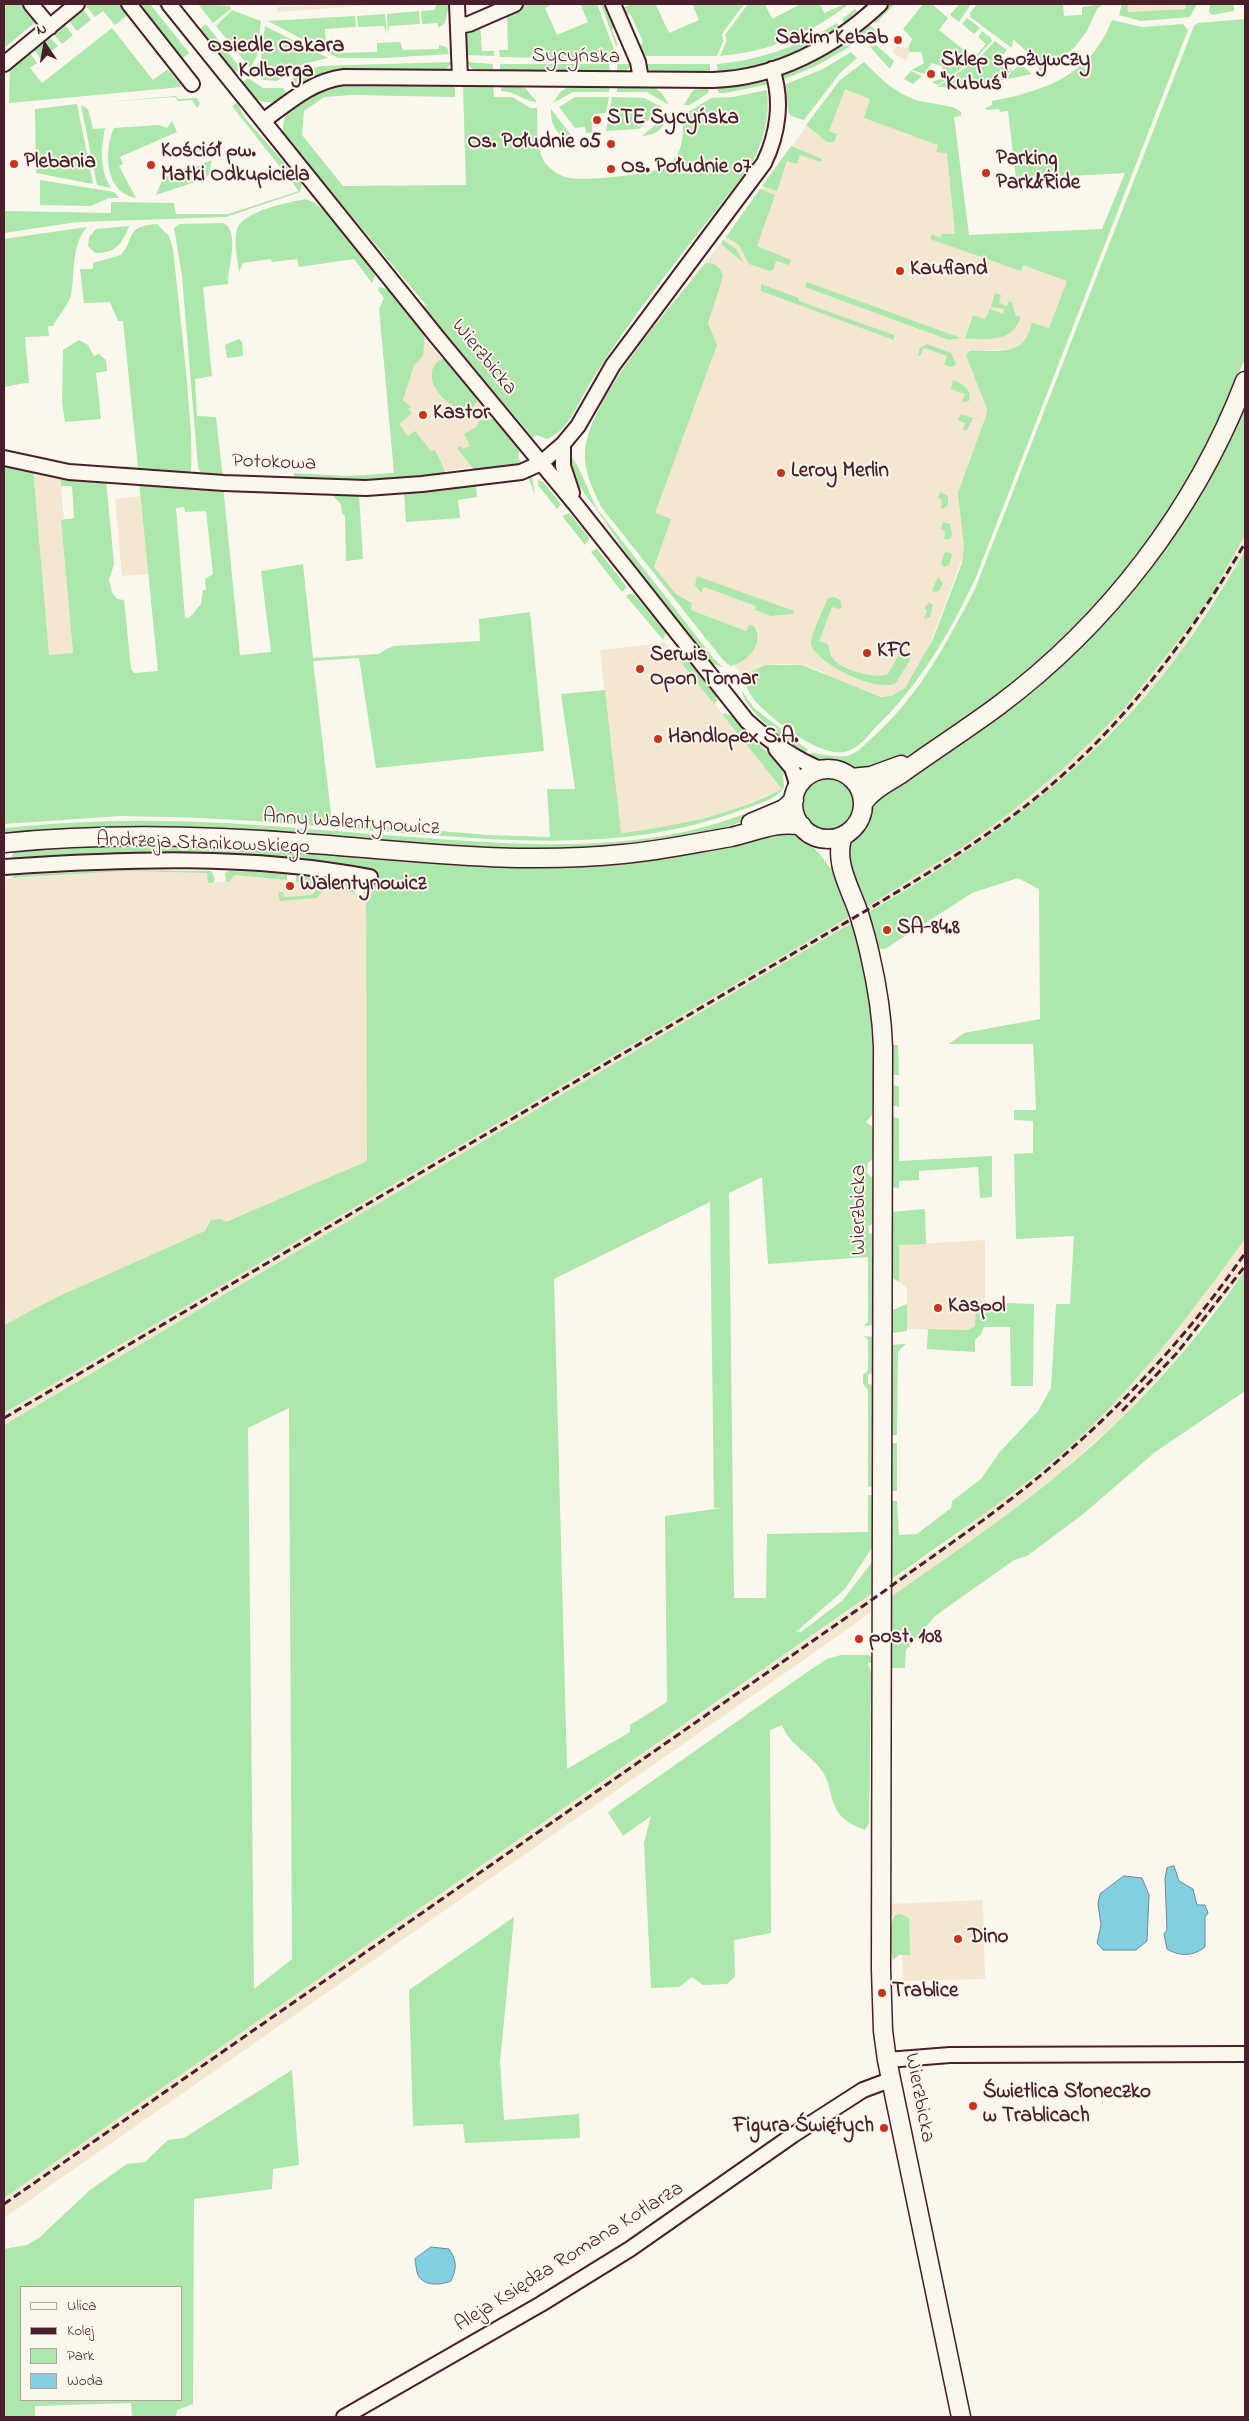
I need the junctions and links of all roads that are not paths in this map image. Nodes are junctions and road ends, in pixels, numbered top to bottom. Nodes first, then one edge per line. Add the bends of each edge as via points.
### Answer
1 (31, 4) edge
2 (77, 4) edge
3 (128, 4) edge
4 (169, 4) edge
5 (457, 4) edge
6 (514, 4) edge
7 (613, 4) edge
8 (880, 4) edge
9 (458, 26) junction
10 (50, 27) junction
11 (4, 64) edge
12 (772, 69) junction
13 (460, 78) junction
14 (641, 79) junction
15 (192, 84) dead end
16 (263, 120) junction
17 (1245, 381) edge
18 (563, 444) junction
19 (4, 458) edge
20 (541, 463) junction
21 (576, 505) junction
22 (766, 737) junction
23 (918, 759) junction
24 (822, 770) junction
25 (851, 778) junction
26 (796, 794) junction
27 (863, 803) junction
28 (802, 826) junction
29 (843, 836) junction
30 (818, 838) junction
31 (693, 842) junction
32 (4, 843) edge
33 (4, 866) edge
34 (370, 877) dead end
35 (845, 878) junction
36 (1245, 2054) edge
37 (887, 2060) junction
38 (890, 2080) junction
39 (344, 2417) edge
40 (961, 2417) edge

1 - 10 street
2 - 10 street
3 - 15 street
4 - 16 street, Wierzbicka
5 - 9 street
6 - 9 street
7 - 14 street via 638,62
8 - 12 street, Sycyńska via 834,41
9 - 13 street
10 - 11 street
12 - 14 street, Sycyńska via 727,79
12 - 18 street, Potokowa via 778,114 773,141 764,163 613,364 578,426
13 - 14 street, Sycyńska
13 - 16 street, Sycyńska via 336,78 305,90
16 - 20 street, Wierzbicka
17 - 23 main road via 1191,492 1113,599 1029,681 974,724
18 - 20 street, Potokowa
18 - 21 street via 563,466
19 - 20 street, Potokowa via 69,472 366,488 521,472
20 - 21 street, Wierzbicka
21 - 22 street, Wierzbicka via 747,721
22 - 24 street, Wierzbicka
22 - 26 street, Wierzbicka via 792,768
23 - 25 main road via 872,776
23 - 27 main road
24 - 25 main road via 835,770
24 - 26 main road via 810,775
25 - 27 main road via 860,790
26 - 28 main road via 796,816
26 - 31 main road, Anny Walentynowicz via 779,812
27 - 29 main road via 858,822
28 - 30 main road
28 - 31 main road, Anny Walentynowicz via 782,825
29 - 30 main road
29 - 35 main road, Wierzbicka via 839,849
30 - 35 main road, Wierzbicka
31 - 32 main road, Anny Walentynowicz via 626,854 546,859 189,836 90,837
33 - 34 street, Andrzeja Stanikowskiego via 98,861 249,862 298,865
35 - 37 main road, Wierzbicka via 870,955 882,1032 880,1968
36 - 37 street via 950,2055
37 - 38 main road, Wierzbicka
38 - 39 street, Aleja Księdza Romana Kotlarza via 863,2090 630,2249 541,2304
38 - 40 main road, Wierzbicka

